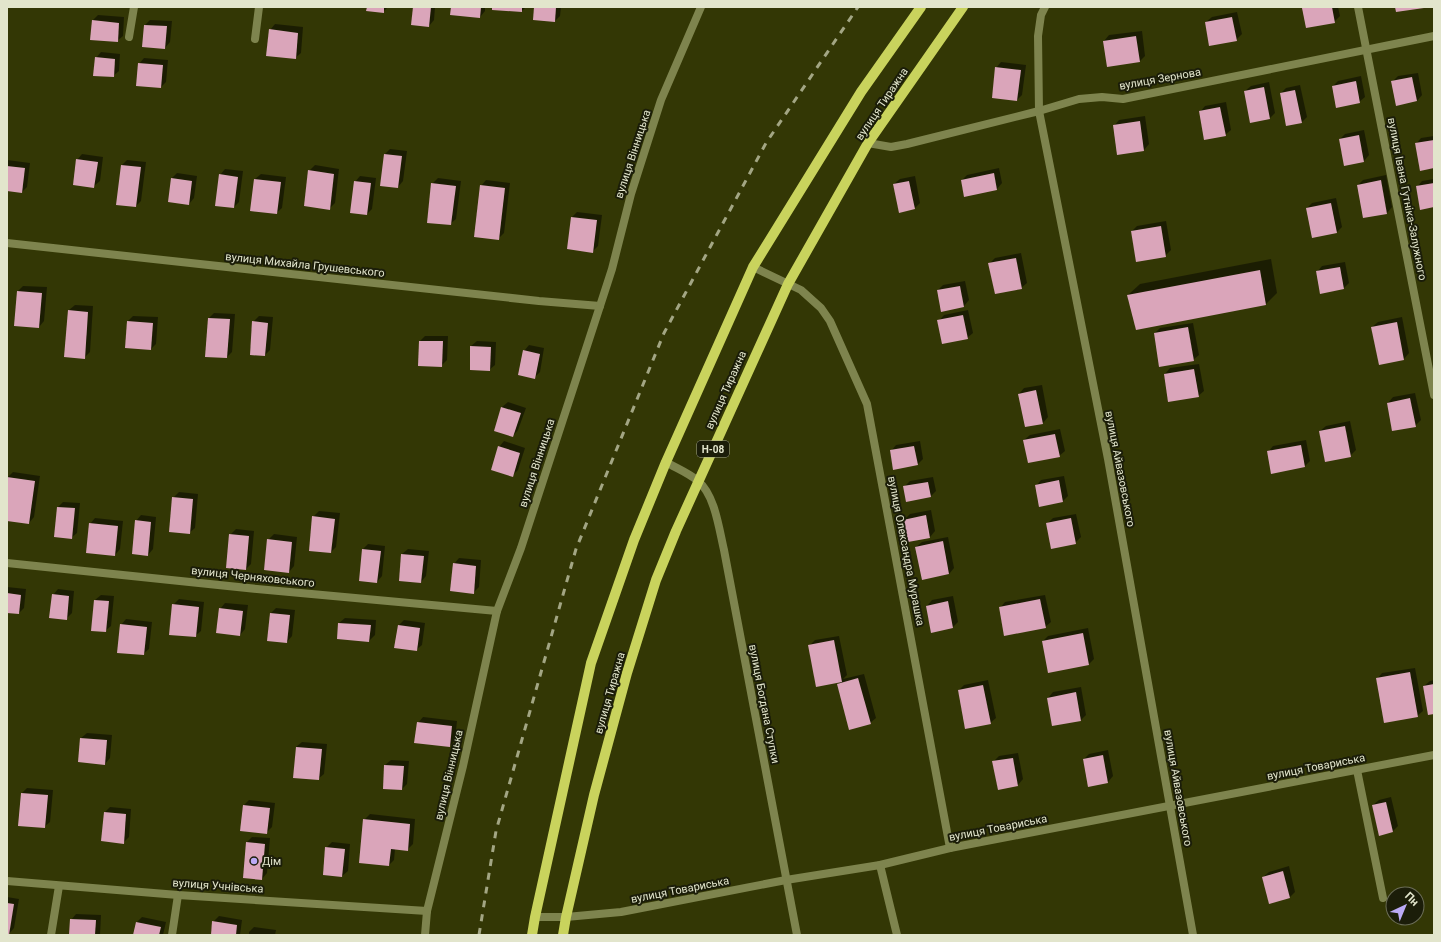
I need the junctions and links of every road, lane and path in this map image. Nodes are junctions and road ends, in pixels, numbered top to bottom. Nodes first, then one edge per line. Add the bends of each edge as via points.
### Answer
1 (134, 7) edge
2 (259, 7) edge
3 (701, 7) edge
4 (921, 7) edge
5 (963, 7) edge
6 (1046, 7) edge
7 (1358, 7) edge
8 (1434, 36) edge
9 (129, 37) dead end
10 (255, 39) dead end
11 (1367, 50) junction
12 (1039, 111) junction
13 (868, 143) junction
14 (7, 243) edge
15 (753, 267) junction
16 (788, 284) junction
17 (600, 306) junction
18 (1434, 396) edge
19 (666, 462) junction
20 (698, 481) junction
21 (7, 563) edge
22 (497, 611) junction
23 (1434, 755) edge
24 (1357, 770) junction
25 (1170, 806) junction
26 (950, 848) junction
27 (880, 865) junction
28 (786, 880) junction
29 (7, 881) edge
30 (59, 886) junction
31 (178, 895) junction
32 (1383, 898) dead end
33 (427, 911) junction
34 (535, 917) junction
35 (566, 917) junction
36 (51, 935) edge
37 (172, 935) edge
38 (425, 935) edge
39 (532, 935) edge
40 (563, 935) edge
41 (797, 935) edge
42 (897, 935) edge
43 (1193, 935) edge

1 - 9 street
2 - 10 street
3 - 17 street, вулиця Вінницька via 661,100 631,194
4 - 15 main road, вулиця Тиражна via 861,92
5 - 13 main road, вулиця Тиражна / Н-08
6 - 12 street, вулиця Айвазовського via 1041,15 1038,36
7 - 11 street, вулиця Івана Гутніка-Залужного
8 - 11 street, вулиця Зернова
11 - 12 street, вулиця Зернова via 1123,99 1079,99
11 - 18 street, вулиця Івана Гутніка-Залужного
12 - 13 street, вулиця Зернова via 907,144 891,146
12 - 25 street, вулиця Айвазовського via 1108,458
13 - 16 main road, вулиця Тиражна / Н-08
14 - 17 street, вулиця Михайла Грушевського
15 - 16 street, вулиця Олександра Мурашка
15 - 19 main road, вулиця Тиражна
16 - 20 main road, вулиця Тиражна / Н-08
16 - 26 street, вулиця Олександра Мурашка via 802,290 813,299 830,321 867,404
17 - 22 street, вулиця Вінницька via 521,548
19 - 20 street
19 - 34 main road, вулиця Тиражна via 634,540 591,663
20 - 28 street, вулиця Богдана Ступки via 707,492 713,507 724,550
20 - 35 main road, вулиця Тиражна / Н-08 via 656,580 627,673 594,795
21 - 22 street, вулиця Черняховського
22 - 33 street, вулиця Вінницька via 463,766
23 - 24 street, вулиця Товариська
24 - 25 street, вулиця Товариська
24 - 32 street
25 - 26 street, вулиця Товариська
25 - 43 street, вулиця Айвазовського
26 - 27 street, вулиця Товариська
27 - 28 street, вулиця Товариська
27 - 42 street
28 - 35 street, вулиця Товариська via 620,912
28 - 41 street, вулиця Богдана Ступки
29 - 30 street, вулиця Учнівська
30 - 31 street, вулиця Учнівська
30 - 36 street
31 - 33 street, вулиця Учнівська
31 - 37 street
33 - 38 street, вулиця Вінницька
34 - 35 street, вулиця Товариська
34 - 39 main road, вулиця Тиражна
35 - 40 main road, вулиця Тиражна / Н-08

